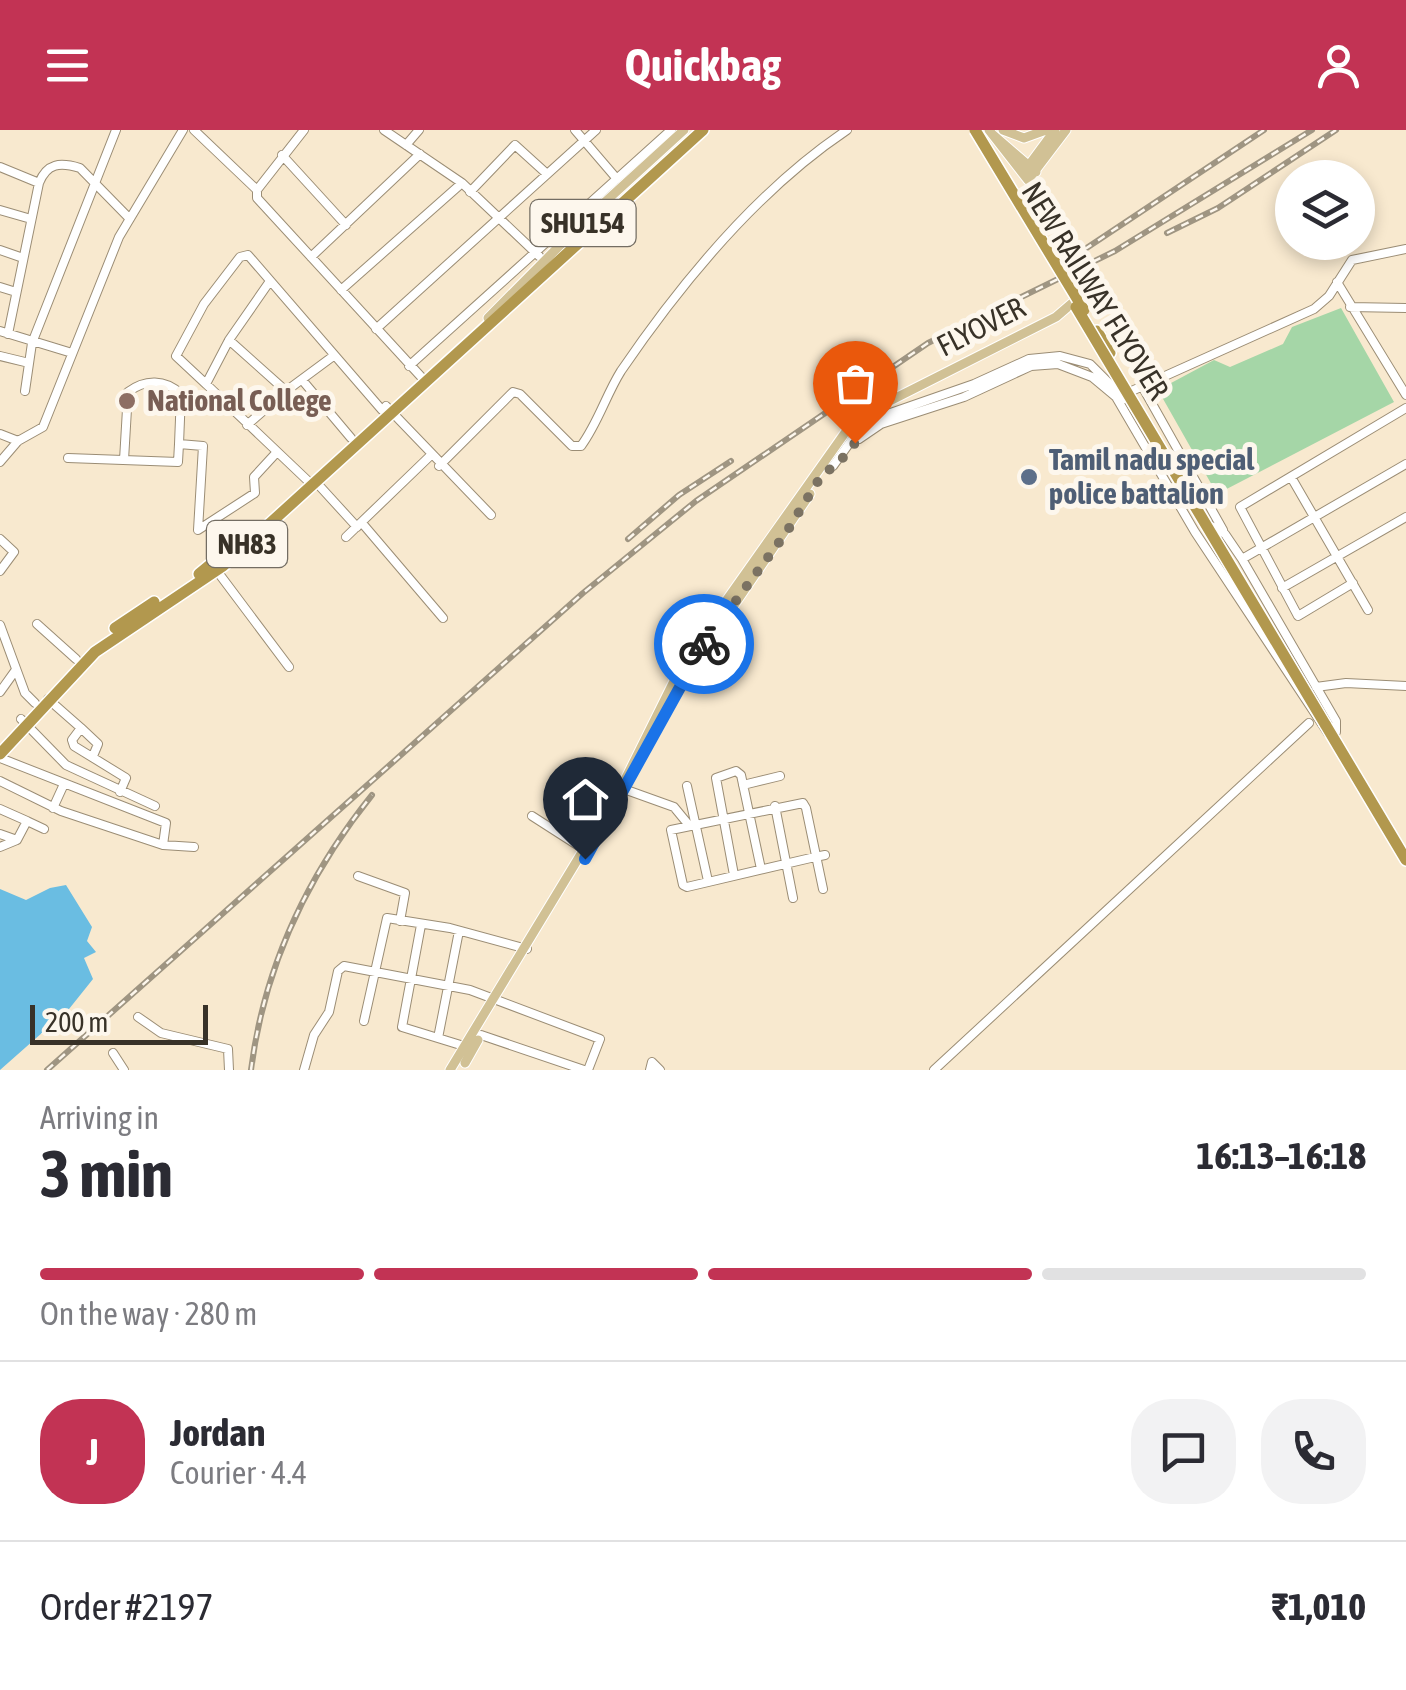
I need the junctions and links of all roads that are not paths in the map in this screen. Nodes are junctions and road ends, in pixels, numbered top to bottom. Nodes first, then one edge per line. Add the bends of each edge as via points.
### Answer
1 (116, 130) edge
2 (183, 130) edge
3 (194, 130) edge
4 (304, 130) edge
5 (384, 130) edge
6 (419, 130) edge
7 (575, 130) edge
8 (596, 130) edge
9 (703, 130) edge
10 (848, 130) edge
11 (972, 130) edge
12 (1003, 130) edge
13 (1046, 130) edge
14 (1055, 130) edge
15 (1066, 130) edge
16 (676, 132) edge
17 (990, 132) edge
18 (583, 140) junction
19 (406, 144) junction
20 (420, 154) junction
21 (282, 155) junction
22 (0, 167) edge
23 (1029, 171) junction
24 (546, 174) junction
25 (617, 178) junction
26 (39, 183) junction
27 (462, 184) junction
28 (96, 185) junction
29 (257, 190) junction
30 (470, 192) junction
31 (0, 210) edge
32 (129, 218) junction
33 (499, 218) junction
34 (31, 219) junction
35 (346, 225) junction
36 (1406, 249) edge
37 (0, 250) edge
38 (311, 257) junction
39 (540, 257) junction
40 (23, 258) junction
41 (270, 281) junction
42 (1336, 282) junction
43 (0, 287) edge
44 (341, 290) junction
45 (16, 292) junction
46 (1077, 303) junction
47 (1350, 307) junction
48 (1406, 308) edge
49 (487, 322) junction
50 (376, 330) junction
51 (4, 333) edge
52 (228, 340) junction
53 (32, 343) junction
54 (72, 354) junction
55 (0, 356) edge
56 (332, 356) junction
57 (29, 363) junction
58 (408, 366) junction
59 (422, 378) junction
60 (303, 381) junction
61 (206, 384) junction
62 (1142, 386) junction
63 (25, 392) dead end
64 (286, 392) junction
65 (1406, 394) edge
66 (1120, 396) junction
67 (1406, 408) edge
68 (386, 409) junction
69 (247, 425) junction
70 (0, 434) edge
71 (351, 438) junction
72 (18, 440) junction
73 (179, 444) junction
74 (276, 452) junction
75 (430, 456) junction
76 (68, 458) dead end
77 (124, 460) junction
78 (0, 462) edge
79 (1406, 464) edge
80 (439, 466) junction
81 (825, 468) junction
82 (1290, 478) junction
83 (311, 480) junction
84 (273, 515) junction
85 (491, 516) dead end
86 (1314, 517) junction
87 (1406, 517) edge
88 (360, 525) junction
89 (1195, 532) junction
90 (1226, 536) junction
91 (346, 537) dead end
92 (0, 539) edge
93 (1259, 548) junction
94 (1338, 558) junction
95 (1242, 559) junction
96 (0, 570) edge
97 (217, 571) junction
98 (1352, 583) junction
99 (1282, 588) junction
100 (179, 590) junction
101 (1368, 610) dead end
102 (444, 618) dead end
103 (36, 624) dead end
104 (0, 626) edge
105 (76, 659) junction
106 (290, 666) dead end
107 (16, 671) junction
108 (1406, 686) edge
109 (1316, 688) junction
110 (0, 692) edge
111 (48, 699) junction
112 (35, 703) junction
113 (23, 722) junction
114 (1308, 723) dead end
115 (82, 728) junction
116 (1331, 728) junction
117 (0, 744) edge
118 (72, 744) junction
119 (0, 756) edge
120 (93, 756) junction
121 (58, 758) junction
122 (70, 767) junction
123 (780, 776) dead end
124 (0, 781) edge
125 (64, 784) junction
126 (743, 785) junction
127 (687, 786) dead end
128 (623, 788) junction
129 (120, 792) junction
130 (155, 806) dead end
131 (774, 806) junction
132 (52, 808) junction
133 (0, 809) edge
134 (747, 811) junction
135 (532, 816) dead end
136 (723, 816) junction
137 (27, 822) junction
138 (692, 824) junction
139 (44, 829) dead end
140 (0, 834) edge
141 (17, 840) junction
142 (163, 845) junction
143 (0, 848) edge
144 (194, 848) dead end
145 (1406, 848) edge
146 (584, 850) junction
147 (826, 855) dead end
148 (815, 857) junction
149 (1406, 860) edge
150 (786, 864) junction
151 (760, 869) junction
152 (734, 875) junction
153 (358, 876) dead end
154 (708, 881) junction
155 (822, 888) dead end
156 (793, 898) dead end
157 (400, 921) junction
158 (421, 924) junction
159 (459, 930) junction
160 (526, 949) junction
161 (372, 973) junction
162 (410, 981) junction
163 (447, 986) junction
164 (497, 1003) junction
165 (138, 1018) dead end
166 (364, 1021) dead end
167 (481, 1035) junction
168 (438, 1038) junction
169 (467, 1046) junction
170 (112, 1053) dead end
171 (462, 1063) edge
172 (651, 1066) edge
173 (124, 1070) edge
174 (229, 1070) edge
175 (304, 1070) edge
176 (450, 1070) edge
177 (586, 1070) edge
178 (660, 1070) edge
179 (934, 1070) edge

1 - 28 street
2 - 32 street
3 - 29 street
4 - 21 street
5 - 19 street
6 - 19 street
7 - 18 street
8 - 18 street
9 - 49 highway, NH83
9 - 49 main road, NH83 via 519,302
10 - 80 street via 774,186 715,252 620,374 581,446 572,446 513,392
11 - 46 highway, NEW RAILWAY FLYOVER, bridge
12 - 13 main road via 1024,138
14 - 23 main road
15 - 23 main road
16 - 25 street
16 - 39 main road, SHU154
17 - 23 main road
18 - 24 street
18 - 25 street
19 - 20 street
20 - 27 street
20 - 35 street
21 - 29 street
21 - 35 street
22 - 26 street
24 - 30 street via 515,145
24 - 33 street
25 - 39 street
26 - 28 street via 48,168 64,166 80,168
26 - 34 street
27 - 30 street
27 - 44 street
28 - 32 street
28 - 53 street
29 - 38 street via 257,198
30 - 33 street
31 - 34 street
32 - 54 street
33 - 39 street
33 - 50 street
34 - 40 street
35 - 38 street
36 - 42 street via 1352,260
37 - 40 street
38 - 44 street
39 - 49 main road, SHU154
39 - 58 street
40 - 45 street
41 - 52 street
41 - 56 street
41 - 61 street via 243,254 204,304 176,356
42 - 47 street
42 - 62 street via 1314,309
43 - 45 street
44 - 50 street
45 - 51 street
46 - 81 main road, FLYOVER via 1016,343 868,417
46 - 116 highway, NEW RAILWAY FLYOVER, bridge
46 - 116 highway, NEW RAILWAY FLYOVER, bridge
47 - 48 street
47 - 65 street
49 - 59 highway, NH83
50 - 58 street
51 - 53 street
52 - 61 street
52 - 64 street
53 - 54 street
53 - 57 street
54 - 72 street via 42,427
55 - 57 street
56 - 60 street
56 - 68 street
57 - 63 street
58 - 59 street
59 - 68 highway, NH83
60 - 64 street
60 - 71 street
61 - 69 street
62 - 66 street
62 - 90 street
64 - 69 street
66 - 81 street via 1083,371 1031,366 881,424
66 - 89 street
66 - 90 street via 1199,520
67 - 82 street
68 - 71 highway, NH83
68 - 75 street
68 - 83 highway, NH83
69 - 74 street
70 - 72 street
71 - 83 highway, NH83
72 - 78 street
73 - 74 street via 203,446 198,530 255,493 254,477
73 - 77 street via 178,462
73 - 77 street via 182,394 164,383 136,386 128,392
74 - 83 street
75 - 80 street
75 - 88 street
76 - 77 street
79 - 86 street
80 - 85 street
81 - 128 main road, FLYOVER via 685,659
82 - 86 street
82 - 93 street via 1240,507
83 - 84 highway, NH83
83 - 88 street
84 - 97 highway, NH83
84 - 100 highway, NH83
86 - 93 street
86 - 94 street
87 - 94 street
88 - 91 street
88 - 102 street
89 - 90 street
89 - 116 street via 1320,727
90 - 95 street
92 - 96 street via 14,552
93 - 95 street
93 - 99 street
94 - 98 street
94 - 99 street
95 - 109 street
97 - 100 highway, NH83
97 - 106 street
98 - 99 street via 1298,616
98 - 101 street
100 - 105 highway, NH83
100 - 111 highway, NH83 via 95,652
103 - 105 street
104 - 107 street
105 - 112 highway, NH83
107 - 110 street
107 - 112 street
108 - 109 street via 1346,682
109 - 116 street via 1336,721
111 - 113 highway, NH83
111 - 115 street
112 - 113 highway, NH83
113 - 117 highway, NH83
113 - 119 highway, NH83
113 - 121 street
114 - 179 street
115 - 118 street
115 - 120 street via 98,744
116 - 145 highway
116 - 149 highway
118 - 120 street
118 - 121 street
119 - 125 street
120 - 129 street via 126,778
121 - 122 street
122 - 125 street
122 - 129 street
123 - 126 street
124 - 132 street
125 - 132 street
125 - 142 street via 166,823
126 - 134 street
126 - 136 street via 739,772 718,775
127 - 138 street
128 - 138 street via 674,807
128 - 146 main road
128 - 164 main road
129 - 130 street
131 - 134 street
131 - 148 street via 803,803
131 - 150 street
132 - 142 street
133 - 137 street
134 - 136 street
134 - 151 street
135 - 146 street
136 - 138 street
136 - 152 street
137 - 139 street
137 - 141 street
138 - 154 street
138 - 154 street via 671,830 683,885
140 - 141 street
141 - 143 street
142 - 144 street
146 - 160 main road
147 - 148 street
148 - 150 street
148 - 155 street
150 - 151 street
150 - 156 street
151 - 152 street
152 - 154 street
153 - 157 street via 406,893
157 - 158 street
157 - 161 street via 386,920
158 - 159 street
158 - 162 street
159 - 160 street
159 - 163 street
160 - 164 main road
161 - 162 street
161 - 166 street
161 - 175 street via 340,967
162 - 163 street
162 - 168 street via 402,1027
163 - 164 street
163 - 168 street
164 - 167 main road
164 - 169 main road
164 - 177 street via 600,1039
165 - 174 street via 161,1034 228,1049
167 - 171 main road
167 - 177 street
168 - 169 street
169 - 171 main road
170 - 173 street
171 - 176 main road
172 - 178 street

